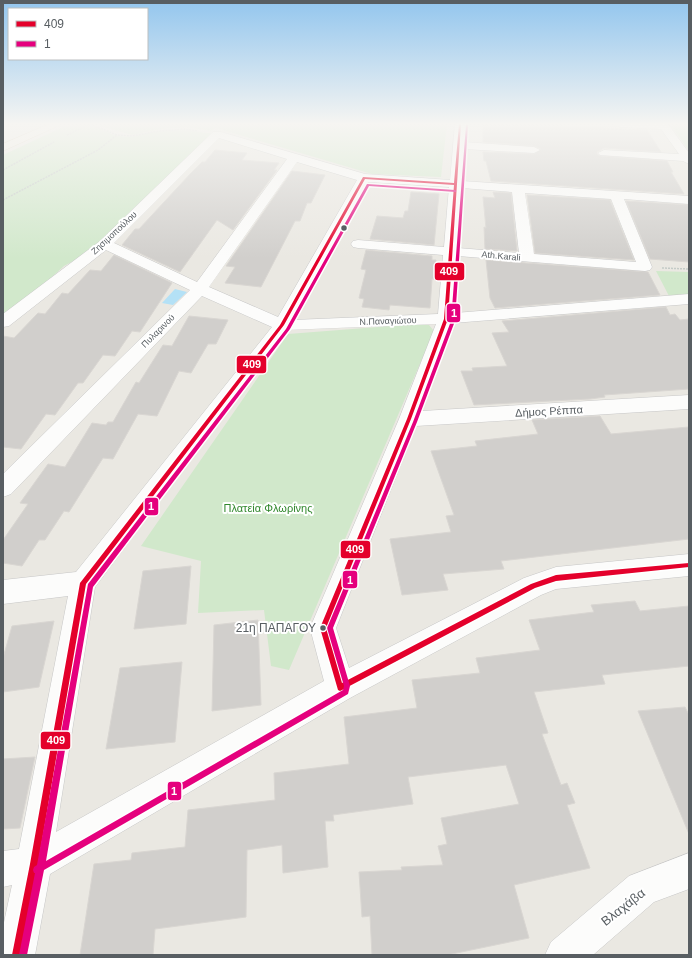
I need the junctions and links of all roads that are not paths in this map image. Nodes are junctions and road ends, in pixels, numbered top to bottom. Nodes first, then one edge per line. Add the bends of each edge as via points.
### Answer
1 (181, 169) edge
2 (286, 169) edge
3 (331, 169) edge
4 (456, 169) edge
5 (364, 178) junction
6 (455, 184) junction
7 (518, 188) junction
8 (616, 194) junction
9 (689, 200) edge
10 (105, 244) junction
11 (358, 244) dead end
12 (452, 252) junction
13 (527, 258) junction
14 (200, 289) junction
15 (689, 299) edge
16 (446, 319) junction
17 (3, 322) edge
18 (282, 325) junction
19 (689, 402) edge
20 (409, 419) junction
21 (3, 488) edge
22 (689, 565) edge
23 (83, 583) junction
24 (3, 592) edge
25 (340, 688) junction
26 (19, 867) edge
27 (689, 871) edge
28 (16, 955) edge
29 (564, 955) edge

1 - 10 street, Ζησιμοπούλου
2 - 14 street, Πυλαρινού
3 - 5 street
4 - 6 street
5 - 6 street
5 - 18 street
6 - 7 street
6 - 12 street
7 - 8 street
7 - 13 street
8 - 9 street
8 - 13 street, Ath.Karali via 645,267
10 - 14 street, Ν.Παναγιώτου
10 - 17 street, Ζησιμοπούλου
11 - 12 street, Ath.Karali
12 - 13 street, Ath.Karali
12 - 16 street
14 - 18 street, Ν.Παναγιώτου
14 - 21 street, Πυλαρινού
15 - 16 street, Ν.Παναγιώτου
16 - 18 street, Ν.Παναγιώτου
16 - 20 street
18 - 23 street
19 - 20 street, Δήμος Ρέππα
20 - 25 street via 322,628
22 - 25 street via 556,578 533,586
23 - 24 street
23 - 26 street
25 - 26 street
26 - 28 street
27 - 29 street, Βλαχάβα via 642,889

